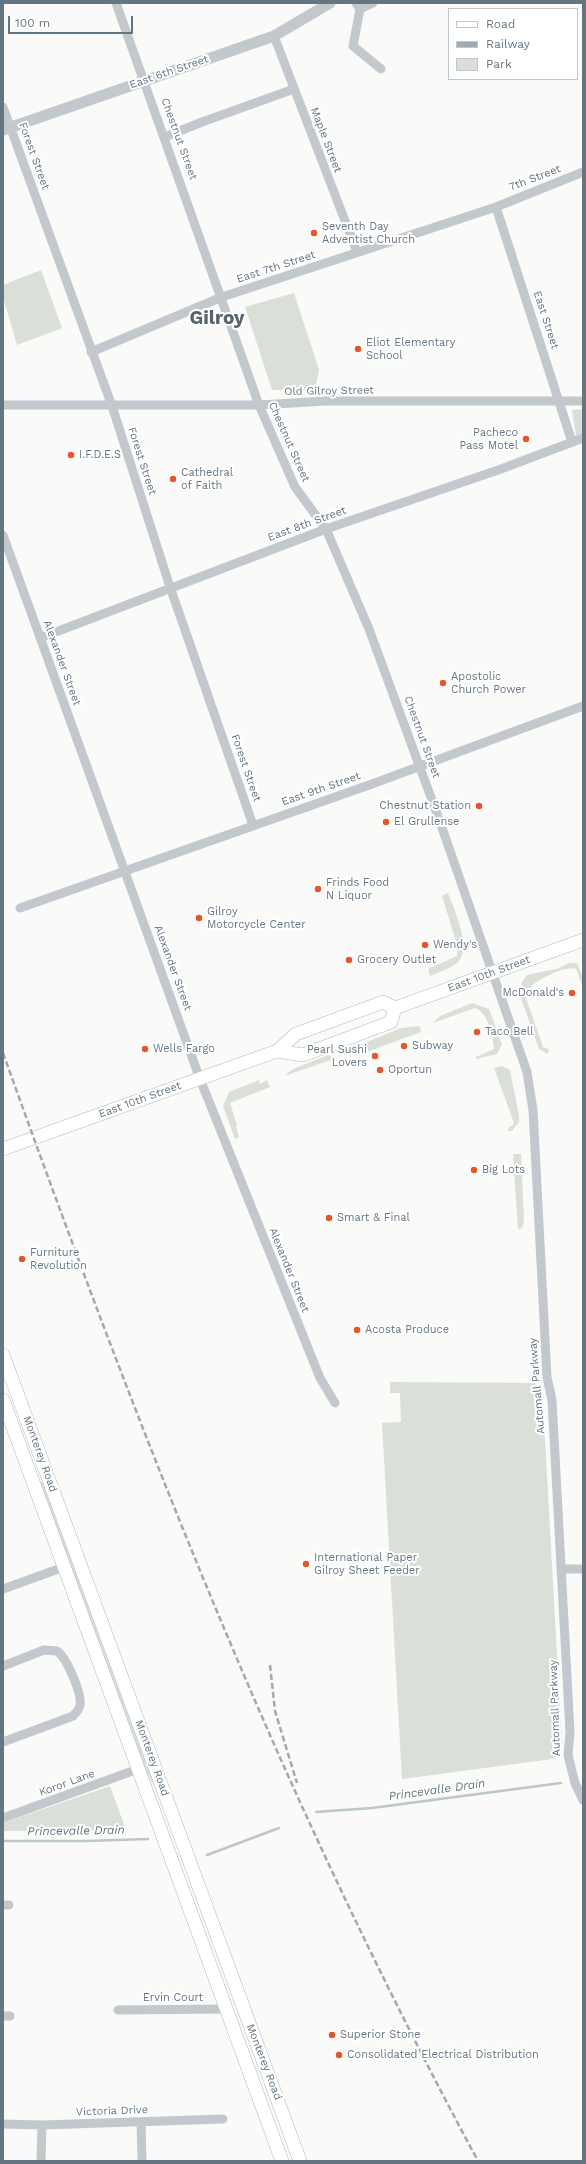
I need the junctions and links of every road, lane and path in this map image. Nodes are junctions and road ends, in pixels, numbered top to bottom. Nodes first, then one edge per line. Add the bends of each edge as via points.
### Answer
1 (116, 3) edge
2 (330, 3) edge
3 (372, 3) edge
4 (358, 6) edge
5 (274, 36) junction
6 (381, 69) dead end
7 (145, 80) junction
8 (294, 90) junction
9 (3, 107) edge
10 (7, 129) edge
11 (165, 138) junction
12 (583, 172) edge
13 (496, 207) junction
14 (357, 252) junction
15 (222, 297) junction
16 (91, 352) junction
17 (560, 401) junction
18 (583, 401) edge
19 (3, 405) edge
20 (259, 405) junction
21 (112, 406) junction
22 (583, 438) edge
23 (572, 442) junction
24 (326, 529) junction
25 (3, 535) edge
26 (170, 587) junction
27 (40, 638) junction
28 (583, 706) edge
29 (420, 766) junction
30 (253, 825) junction
31 (125, 872) junction
32 (20, 908) dead end
33 (583, 940) edge
34 (492, 973) junction
35 (395, 1008) junction
36 (277, 1051) junction
37 (200, 1079) junction
38 (3, 1149) edge
39 (3, 1355) edge
40 (3, 1400) edge
41 (335, 1403) dead end
42 (64, 1567) junction
43 (561, 1569) junction
44 (583, 1569) edge
45 (3, 1589) edge
46 (3, 1666) edge
47 (3, 1742) edge
48 (138, 1769) junction
49 (583, 1800) edge
50 (3, 1818) edge
51 (227, 2009) junction
52 (118, 2010) dead end
53 (222, 2119) dead end
54 (142, 2122) junction
55 (3, 2124) edge
56 (42, 2125) junction
57 (41, 2161) edge
58 (142, 2161) edge
59 (282, 2161) edge
60 (300, 2161) edge

1 - 7 street, Chestnut Street
2 - 5 street, East 6th Street
3 - 4 street
4 - 6 street via 354,46
5 - 7 street, East 6th Street
5 - 8 street, Maple Street
7 - 10 street, East 6th Street
7 - 11 street, Chestnut Street
8 - 11 street via 215,117
8 - 14 street, Maple Street
9 - 10 street, Forest Street
10 - 16 street, Forest Street
11 - 15 street, Chestnut Street
12 - 13 street, 7th Street
13 - 14 street, East 7th Street
13 - 17 street, East Street
14 - 15 street, East 7th Street
15 - 16 street, East 7th Street
15 - 20 street, Chestnut Street
16 - 21 street, Forest Street
17 - 18 street, Old Gilroy Street
17 - 20 street, Old Gilroy Street via 326,401
17 - 23 street, East Street
19 - 21 street, Old Gilroy Street
20 - 21 street, Old Gilroy Street
20 - 24 street, Chestnut Street via 295,487
21 - 26 street, Forest Street
22 - 23 street, East 8th Street
23 - 24 street, East 8th Street
24 - 26 street, East 8th Street
24 - 29 street, Chestnut Street via 369,629
25 - 27 street, Alexander Street
26 - 27 street, East 8th Street
26 - 30 street, Forest Street
27 - 31 street, Alexander Street
28 - 29 street, East 9th Street
29 - 30 street, East 9th Street
29 - 34 street, Chestnut Street
30 - 31 street, East 9th Street
31 - 32 street, East 9th Street
31 - 37 street, Alexander Street
33 - 34 main road, East 10th Street
34 - 35 main road, East 10th Street
34 - 43 street, Automall Parkway via 524,1062 532,1097 547,1377 552,1400
35 - 36 main road, East 10th Street via 383,1002 296,1034
35 - 36 main road, East 10th Street via 391,1022 310,1052 303,1054
36 - 37 main road, East 10th Street
37 - 38 main road, East 10th Street
37 - 41 street, Alexander Street via 320,1378
39 - 60 main road, Monterey Road
40 - 42 main road, Monterey Road
42 - 45 street
42 - 48 main road, Monterey Road
43 - 44 street
43 - 49 street, Automall Parkway via 570,1732 568,1755 575,1783
46 - 47 street via 44,1650 53,1650 64,1658 80,1701 79,1709 73,1716
48 - 50 street, Koror Lane
48 - 51 main road, Monterey Road
51 - 52 street, Ervin Court
51 - 59 main road, Monterey Road
53 - 54 street, Victoria Drive
54 - 56 street, Victoria Drive
54 - 58 street
55 - 56 street, Victoria Drive
56 - 57 street

